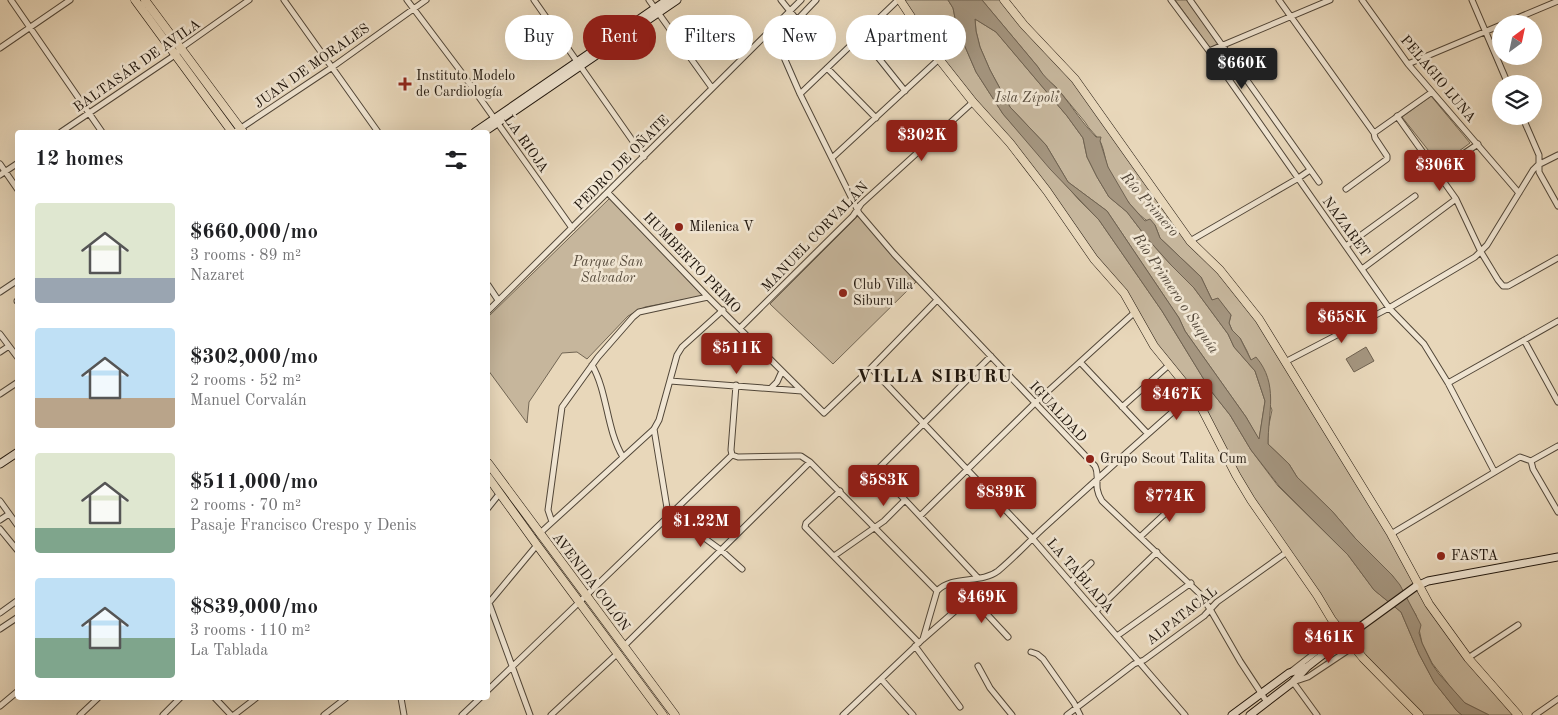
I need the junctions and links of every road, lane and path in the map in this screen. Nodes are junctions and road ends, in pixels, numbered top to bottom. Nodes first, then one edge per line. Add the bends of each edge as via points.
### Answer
1 (11, 0) edge
2 (70, 0) edge
3 (135, 0) edge
4 (145, 0) edge
5 (249, 0) edge
6 (284, 0) edge
7 (408, 0) edge
8 (426, 0) edge
9 (534, 0) edge
10 (649, 0) edge
11 (667, 0) edge
12 (677, 0) edge
13 (781, 0) edge
14 (801, 0) edge
15 (816, 0) edge
16 (899, 0) edge
17 (1004, 0) edge
18 (1171, 0) edge
19 (1190, 0) edge
20 (1279, 0) edge
21 (1330, 0) edge
22 (1362, 0) edge
23 (1472, 0) edge
24 (1558, 1) edge
25 (414, 8) junction
26 (657, 11) junction
27 (789, 12) junction
28 (786, 15) edge
29 (792, 15) edge
30 (801, 15) edge
31 (883, 15) edge
32 (909, 15) edge
33 (1524, 15) edge
34 (1291, 17) junction
35 (30, 28) junction
36 (1492, 28) edge
37 (1485, 31) junction
38 (763, 39) edge
39 (1223, 45) junction
40 (0, 48) edge
41 (181, 48) junction
42 (846, 50) edge
43 (1209, 51) junction
44 (175, 55) junction
45 (785, 60) edge
46 (880, 60) edge
47 (937, 60) edge
48 (941, 60) edge
49 (578, 64) junction
50 (1408, 64) junction
51 (331, 68) junction
52 (827, 68) junction
53 (1504, 75) edge
54 (712, 88) junction
55 (905, 91) junction
56 (1432, 92) junction
57 (800, 94) junction
58 (973, 102) junction
59 (89, 114) junction
60 (1397, 116) junction
61 (876, 118) junction
62 (496, 121) junction
63 (1526, 125) edge
64 (65, 130) edge
65 (101, 130) edge
66 (236, 130) edge
67 (237, 130) edge
68 (241, 130) edge
69 (377, 130) edge
70 (479, 130) edge
71 (486, 130) edge
72 (1374, 133) junction
73 (1478, 144) junction
74 (1558, 155) edge
75 (644, 157) junction
76 (832, 158) junction
77 (0, 164) edge
78 (15, 165) edge
79 (1538, 165) junction
80 (1310, 170) junction
81 (1437, 172) junction
82 (2, 173) edge
83 (1297, 179) junction
84 (1319, 182) dead end
85 (15, 187) edge
86 (1346, 189) dead end
87 (608, 193) junction
88 (1519, 193) junction
89 (1415, 196) dead end
90 (1456, 199) junction
91 (1558, 206) edge
92 (857, 210) junction
93 (572, 228) junction
94 (1190, 241) junction
95 (1346, 246) junction
96 (1481, 252) junction
97 (1558, 258) edge
98 (1362, 269) junction
99 (15, 282) edge
100 (490, 288) edge
101 (0, 292) edge
102 (708, 297) junction
103 (498, 300) junction
104 (937, 300) junction
105 (1389, 308) junction
106 (490, 309) edge
107 (723, 310) junction
108 (1135, 312) junction
109 (1558, 321) edge
110 (740, 328) junction
111 (0, 334) edge
112 (1524, 340) junction
113 (9, 346) junction
114 (0, 352) edge
115 (15, 354) edge
116 (991, 356) junction
117 (1080, 362) junction
118 (1285, 362) junction
119 (592, 365) junction
120 (1170, 365) junction
121 (871, 368) junction
122 (782, 371) junction
123 (670, 381) junction
124 (1448, 383) junction
125 (15, 384) edge
126 (736, 385) junction
127 (771, 388) junction
128 (802, 391) junction
129 (0, 394) edge
130 (1193, 394) junction
131 (1558, 402) edge
132 (1035, 403) junction
133 (1122, 407) junction
134 (924, 423) junction
135 (654, 429) junction
136 (1148, 434) junction
137 (1558, 446) edge
138 (15, 454) edge
139 (732, 455) junction
140 (623, 457) junction
141 (1531, 461) junction
142 (810, 462) junction
143 (0, 464) edge
144 (490, 466) edge
145 (968, 469) junction
146 (1494, 472) junction
147 (490, 479) edge
148 (1097, 480) junction
149 (840, 491) junction
150 (500, 493) junction
151 (1185, 495) dead end
152 (905, 500) junction
153 (0, 501) edge
154 (490, 506) edge
155 (1558, 512) edge
156 (9, 514) junction
157 (672, 514) junction
158 (920, 516) junction
159 (0, 520) edge
160 (15, 522) edge
161 (552, 522) junction
162 (875, 528) junction
163 (0, 529) edge
164 (539, 534) junction
165 (1391, 534) junction
166 (1140, 536) junction
167 (1032, 538) junction
168 (536, 545) junction
169 (15, 547) edge
170 (722, 551) junction
171 (1157, 552) junction
172 (1286, 552) junction
173 (834, 556) junction
174 (1558, 557) edge
175 (1091, 563) dead end
176 (742, 569) dead end
177 (978, 578) junction
178 (1071, 582) junction
179 (1191, 584) junction
180 (1417, 586) junction
181 (937, 591) junction
182 (586, 594) junction
183 (579, 601) junction
184 (15, 602) edge
185 (490, 602) edge
186 (490, 609) edge
187 (1210, 609) junction
188 (1096, 611) junction
189 (0, 613) edge
190 (15, 618) edge
191 (1518, 625) dead end
192 (0, 629) edge
193 (1342, 632) junction
194 (1117, 636) junction
195 (1008, 638) dead end
196 (919, 643) junction
197 (624, 646) junction
198 (1353, 647) junction
199 (618, 652) junction
200 (1031, 652) dead end
201 (1468, 658) junction
202 (1138, 662) junction
203 (978, 666) dead end
204 (512, 667) junction
205 (1307, 667) junction
206 (1289, 673) junction
207 (881, 678) junction
208 (1293, 682) junction
209 (490, 688) edge
210 (1262, 693) junction
211 (15, 694) edge
212 (1558, 699) edge
213 (96, 700) edge
214 (178, 700) edge
215 (217, 700) edge
216 (253, 700) edge
217 (343, 700) edge
218 (401, 700) edge
219 (478, 700) edge
220 (1267, 702) junction
221 (0, 706) edge
222 (960, 707) dead end
223 (1076, 708) junction
224 (86, 712) edge
225 (80, 715) edge
226 (163, 715) edge
227 (233, 715) edge
228 (324, 715) edge
229 (404, 715) edge
230 (462, 715) edge
231 (530, 715) edge
232 (552, 715) edge
233 (663, 715) edge
234 (675, 715) edge
235 (843, 715) edge
236 (913, 715) edge
237 (1012, 715) edge
238 (1067, 715) edge
239 (1080, 715) edge
240 (1185, 715) edge
241 (1232, 715) edge
242 (1250, 715) edge
243 (1317, 715) edge
244 (1419, 715) edge
245 (1518, 715) edge
246 (1535, 715) edge

1 - 35 street
2 - 35 street
3 - 44 main road
4 - 41 main road
5 - 41 street, BALTASÁR DE AVILA
6 - 51 street
7 - 25 street, LA RIOJA
8 - 25 street, JUAN DE MORALES
9 - 49 street
10 - 26 street
11 - 26 main road
12 - 26 main road
13 - 27 street
14 - 27 street, PEDRO DE OÑATE
15 - 30 street, PEDRO DE OÑATE
16 - 31 street
16 - 32 main road
17 - 94 main road via 1075,79
18 - 43 street, NAZARET
19 - 39 street, NAZARET
20 - 34 street
21 - 34 street
22 - 50 street, PELAGIO LUNA
23 - 37 street
24 - 33 street
25 - 51 street, JUAN DE MORALES
25 - 62 street, LA RIOJA
26 - 49 main road
26 - 54 street
27 - 28 street, PEDRO DE OÑATE
27 - 29 street
34 - 39 street
34 - 72 street
35 - 40 street
35 - 59 street
36 - 37 street
37 - 50 street
37 - 53 street
38 - 54 street, PEDRO DE OÑATE
39 - 43 street
39 - 80 street, NAZARET
41 - 44 street, BALTASÁR DE AVILA
41 - 67 main road
42 - 52 street
43 - 83 street, NAZARET
44 - 59 street, BALTASÁR DE AVILA
44 - 66 main road
45 - 57 street, IGUALDAD
46 - 55 street
47 - 55 street
48 - 58 main road
49 - 62 main road
49 - 75 street
50 - 56 street, PELAGIO LUNA
51 - 68 street, JUAN DE MORALES
51 - 69 street
52 - 57 street
52 - 61 street
54 - 75 street, PEDRO DE OÑATE
55 - 61 street
56 - 60 street
56 - 73 street, PELAGIO LUNA
57 - 76 street, IGUALDAD
58 - 92 street, MANUEL CORVALÁN
58 - 108 main road via 1010,143
59 - 64 street, BALTASÁR DE AVILA
59 - 65 street
60 - 72 street
60 - 81 street
61 - 76 street
62 - 70 main road
62 - 71 main road
62 - 93 street, LA RIOJA
63 - 79 street via 1539,155
72 - 86 street via 1387,159
73 - 81 street
73 - 88 street, PELAGIO LUNA
74 - 79 street
75 - 87 street, PEDRO DE OÑATE
76 - 92 street, IGUALDAD
77 - 82 street
78 - 82 street
79 - 88 street
79 - 91 street
80 - 83 street
80 - 84 street, NAZARET
81 - 90 street
82 - 85 street
83 - 94 street
83 - 95 street, NAZARET
87 - 93 street, PEDRO DE OÑATE
87 - 102 street, HUMBERTO PRIMO
88 - 96 street
89 - 95 street
90 - 96 street
90 - 98 street
92 - 104 street, IGUALDAD
92 - 110 street, MANUEL CORVALÁN
93 - 103 street, PEDRO DE OÑATE
94 - 118 main road via 1234,286
95 - 98 street, NAZARET
96 - 97 street via 1503,286
96 - 105 street
98 - 105 street, NAZARET
99 - 101 street
100 - 103 street
102 - 107 street, HUMBERTO PRIMO
102 - 119 street via 636,314
103 - 106 street, PEDRO DE OÑATE
104 - 116 street, IGUALDAD
104 - 121 street
105 - 118 street
105 - 124 street, NAZARET via 1424,344
107 - 110 street, HUMBERTO PRIMO
107 - 123 street via 680,350
108 - 117 street
108 - 120 main road via 1154,346
109 - 112 street
110 - 122 street, HUMBERTO PRIMO
111 - 113 street
112 - 124 street
112 - 131 street
113 - 114 street
113 - 115 street
116 - 132 street, IGUALDAD
116 - 134 street
117 - 132 street
117 - 133 street
118 - 165 main road
119 - 140 street
119 - 161 street via 562,407 548,510
120 - 130 main road
120 - 133 street
121 - 128 street, HUMBERTO PRIMO via 824,413
121 - 134 street, LA TABLADA
122 - 127 street
122 - 128 street, HUMBERTO PRIMO
123 - 126 street
123 - 135 street
124 - 146 street, NAZARET
125 - 129 street
126 - 127 street
126 - 139 street
127 - 128 street
130 - 136 street
130 - 172 main road via 1246,492
132 - 145 street
132 - 148 street, IGUALDAD via 1094,466
133 - 136 street
134 - 145 street, LA TABLADA
134 - 152 street via 877,470
135 - 140 street
135 - 157 street via 666,504
136 - 148 street
137 - 141 street
138 - 143 main road
139 - 142 street via 801,456
139 - 157 street
140 - 161 street
141 - 146 street via 1520,457
141 - 155 street
142 - 149 street
142 - 170 street
144 - 164 main road, AVENIDA COLÓN
145 - 158 street
145 - 167 street, LA TABLADA
146 - 165 street
147 - 150 main road, AVENIDA COLÓN
148 - 166 street, IGUALDAD via 1097,492 1102,500
148 - 167 street
149 - 162 street
149 - 173 street via 806,522 805,528
150 - 154 street
150 - 168 main road, AVENIDA COLÓN
151 - 166 street
152 - 158 street
152 - 162 street
153 - 156 street
156 - 159 street
156 - 160 street
157 - 170 street
157 - 182 street
158 - 177 street
161 - 164 street
162 - 173 street
162 - 181 street
163 - 169 street
164 - 182 main road, AVENIDA COLÓN
165 - 180 main road
166 - 171 street, IGUALDAD
167 - 177 street via 997,572
167 - 178 street, LA TABLADA
168 - 183 main road, AVENIDA COLÓN
168 - 185 street
170 - 176 street
170 - 197 street
171 - 179 street, IGUALDAD
171 - 188 street
172 - 187 street, ALPATACAL
172 - 193 main road
173 - 196 street
174 - 180 main road via 1428,581
175 - 178 street
177 - 181 street via 944,586
178 - 188 street, LA TABLADA
179 - 187 street, IGUALDAD
179 - 194 street
180 - 201 main road
180 - 205 main road, bridge
181 - 196 street
182 - 183 street
182 - 197 main road, AVENIDA COLÓN
183 - 199 main road, AVENIDA COLÓN
183 - 204 street
184 - 189 street
186 - 204 street
187 - 202 street, ALPATACAL
187 - 210 street, IGUALDAD
188 - 194 street, LA TABLADA
190 - 192 street
191 - 201 street
193 - 198 main road
193 - 206 street
194 - 202 street, LA TABLADA
195 - 196 street via 971,597
196 - 207 street
196 - 222 street
197 - 234 main road, AVENIDA COLÓN
198 - 208 street via 1308,677
198 - 244 main road
199 - 232 street
199 - 233 main road, AVENIDA COLÓN
200 - 223 street via 1042,659
201 - 245 main road
202 - 223 street, ALPATACAL
202 - 240 street, LA TABLADA
203 - 237 street via 990,688
204 - 209 street
204 - 231 street
205 - 206 main road
205 - 208 main road
206 - 210 main road
207 - 235 street
207 - 236 street
208 - 220 main road
208 - 243 street
210 - 220 street, IGUALDAD
210 - 241 main road
211 - 221 street
212 - 246 street
213 - 224 street
214 - 226 street
215 - 227 street
216 - 227 street
217 - 228 street
218 - 229 street
219 - 230 street
220 - 242 main road
223 - 238 street, ALPATACAL
223 - 239 street
224 - 225 street

